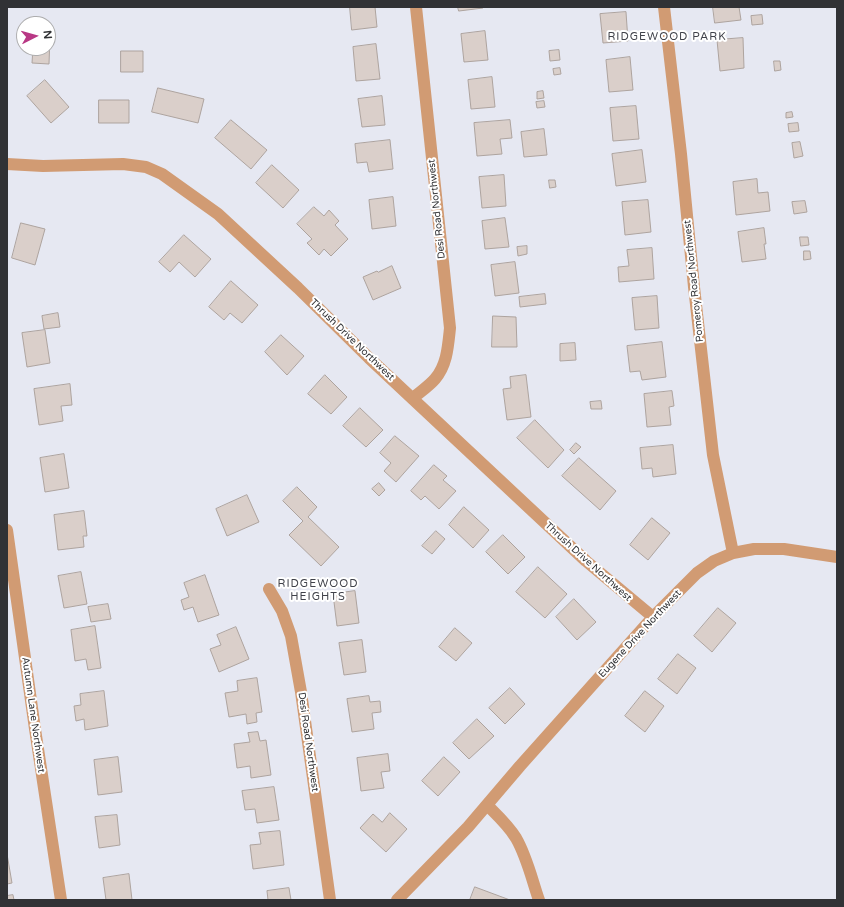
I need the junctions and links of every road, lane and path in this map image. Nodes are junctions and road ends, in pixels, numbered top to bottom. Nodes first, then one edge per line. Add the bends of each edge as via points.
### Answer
1 (416, 7) edge
2 (664, 7) edge
3 (7, 164) edge
4 (413, 398) junction
5 (7, 530) edge
6 (732, 553) junction
7 (837, 557) edge
8 (269, 589) dead end
9 (653, 617) junction
10 (487, 805) junction
11 (61, 900) edge
12 (330, 900) edge
13 (397, 900) edge
14 (539, 900) edge

1 - 4 street, Desi Road Northwest via 450,328 444,364 434,379
2 - 6 street, Pomeroy Road Northwest via 713,455
3 - 4 street, Thrush Drive Northwest via 123,164 146,167 162,174 218,214
4 - 9 street, Thrush Drive Northwest via 586,561
5 - 11 street, Autumn Lane Northwest
6 - 7 street, Eugene Drive Northwest via 754,549 784,549
6 - 9 street, Eugene Drive Northwest via 714,561 698,573
8 - 12 street, Desi Road Northwest via 282,611 292,643
9 - 10 street, Eugene Drive Northwest
10 - 13 street, Eugene Drive Northwest
10 - 14 street via 516,838

